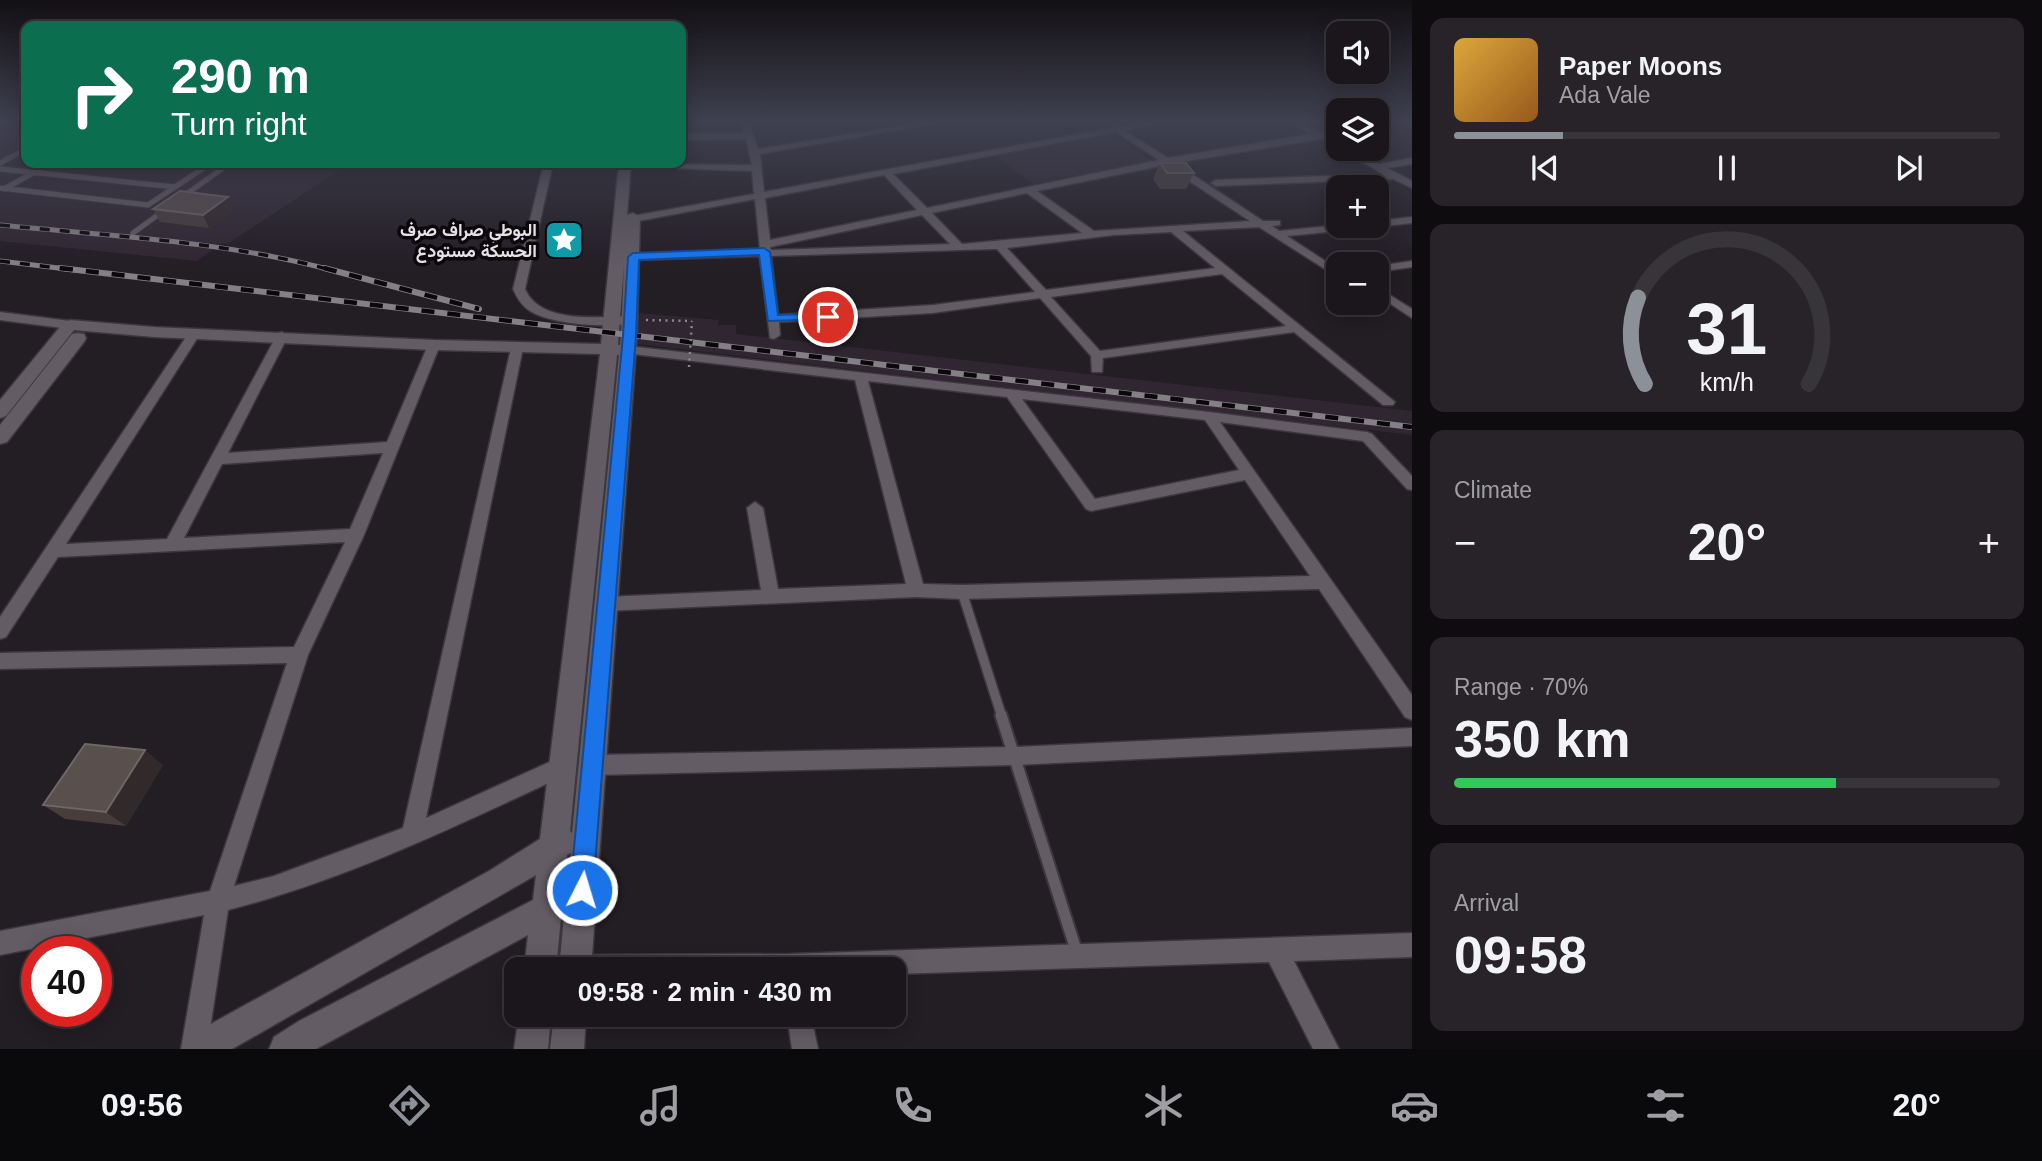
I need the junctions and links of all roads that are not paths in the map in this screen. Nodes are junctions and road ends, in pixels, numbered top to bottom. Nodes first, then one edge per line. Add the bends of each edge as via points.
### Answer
1 (16, 171) edge
2 (37, 171) edge
3 (199, 171) edge
4 (219, 171) edge
5 (546, 171) edge
6 (632, 171) edge
7 (633, 171) edge
8 (756, 171) edge
9 (891, 171) edge
10 (1123, 171) edge
11 (1181, 171) edge
12 (1197, 171) edge
13 (1384, 171) edge
14 (886, 172) junction
15 (33, 173) junction
16 (1394, 176) junction
17 (1216, 183) junction
18 (1412, 185) edge
19 (175, 187) junction
20 (2, 189) edge
21 (1029, 190) junction
22 (759, 195) junction
23 (176, 202) edge
24 (165, 209) edge
25 (925, 212) junction
26 (633, 219) junction
27 (1412, 220) edge
28 (1389, 222) edge
29 (1262, 225) junction
30 (1276, 229) junction
31 (1326, 229) edge
32 (1175, 230) junction
33 (133, 233) dead end
34 (1290, 233) junction
35 (1092, 235) junction
36 (999, 245) junction
37 (959, 247) junction
38 (764, 248) junction
39 (633, 257) junction
40 (1326, 257) edge
41 (1412, 264) edge
42 (1326, 266) edge
43 (1389, 268) edge
44 (1224, 270) junction
45 (1044, 295) junction
46 (1389, 298) edge
47 (1389, 309) edge
48 (1412, 314) edge
49 (0, 316) edge
50 (772, 319) junction
51 (621, 320) junction
52 (1412, 324) edge
53 (78, 326) junction
54 (1296, 328) junction
55 (194, 334) junction
56 (774, 335) dead end
57 (282, 336) junction
58 (434, 345) junction
59 (517, 348) junction
60 (619, 350) junction
61 (1097, 355) junction
62 (1097, 369) dead end
63 (861, 378) junction
64 (1011, 393) junction
65 (1388, 402) dead end
66 (1, 410) edge
67 (20, 412) junction
68 (1209, 416) junction
69 (0, 438) edge
70 (392, 447) junction
71 (217, 459) junction
72 (1247, 474) junction
73 (1412, 485) edge
74 (755, 508) dead end
75 (356, 535) junction
76 (172, 545) junction
77 (54, 551) junction
78 (1323, 583) junction
79 (916, 590) junction
80 (962, 592) junction
81 (771, 596) junction
82 (605, 604) junction
83 (0, 632) edge
84 (299, 655) junction
85 (0, 661) edge
86 (1412, 711) edge
87 (1412, 737) edge
88 (1014, 756) junction
89 (565, 765) junction
90 (594, 765) junction
91 (587, 825) junction
92 (412, 835) junction
93 (555, 847) junction
94 (582, 890) junction
95 (218, 901) junction
96 (548, 908) junction
97 (0, 943) edge
98 (1412, 945) edge
99 (1275, 949) junction
100 (1078, 956) junction
101 (542, 957) edge
102 (576, 957) edge
103 (906, 963) edge
104 (534, 1027) edge
105 (569, 1027) edge
106 (801, 1027) edge
107 (302, 1044) edge
108 (196, 1049) edge
109 (531, 1049) edge
110 (567, 1049) edge
111 (805, 1049) edge
112 (1326, 1049) edge

1 - 15 lane
2 - 15 lane
3 - 19 lane
4 - 23 lane
5 - 51 street via 519,294 530,306 550,314 579,320
6 - 51 street
7 - 26 street
8 - 22 street
9 - 14 street
10 - 21 street
11 - 29 street
12 - 17 street
13 - 16 street
14 - 22 street
14 - 25 street
15 - 19 lane
15 - 20 lane
16 - 17 street
16 - 18 street
17 - 30 street
19 - 20 lane via 148,205
21 - 25 street
21 - 35 street
22 - 26 street
22 - 38 street
24 - 33 lane
25 - 37 street
25 - 38 street
26 - 39 street
27 - 28 street
29 - 30 street
29 - 32 street
30 - 34 street
30 - 42 street
31 - 34 street
32 - 35 street
32 - 44 street
34 - 40 street
35 - 36 street
36 - 37 street
36 - 45 street
37 - 38 street
38 - 39 street
38 - 50 street
39 - 51 street
41 - 43 street
44 - 45 street
44 - 54 street
45 - 50 street via 933,309
45 - 61 street
46 - 48 street
47 - 52 street
49 - 53 street
50 - 56 street
51 - 60 street
53 - 55 street
53 - 66 street
53 - 67 street
54 - 61 street
54 - 65 street
55 - 57 street
55 - 77 street
57 - 58 street
57 - 71 street
58 - 59 street
58 - 70 street
59 - 60 street
59 - 92 street
60 - 63 street
60 - 82 street
60 - 89 street
61 - 62 street
63 - 64 street
63 - 79 street
64 - 68 street
64 - 72 street via 1091,505
66 - 67 street
67 - 69 street
68 - 72 street
68 - 73 street via 1367,438
70 - 71 street
70 - 75 street
71 - 76 street
72 - 78 street
74 - 81 street
75 - 76 street
75 - 84 street
76 - 77 street
77 - 83 street
78 - 80 street
78 - 86 street
79 - 80 street
79 - 81 street
80 - 88 lane
81 - 82 street
82 - 90 street
84 - 85 street
84 - 95 street
87 - 88 street
88 - 90 street
88 - 100 lane
89 - 92 street
89 - 93 street
90 - 91 street
91 - 93 street
91 - 94 street
92 - 95 street via 274,887
93 - 96 street
93 - 108 street
94 - 96 street
94 - 102 street
95 - 97 street
95 - 108 street
96 - 101 street
96 - 107 street
98 - 99 street
99 - 100 street
99 - 112 street
100 - 103 street
104 - 109 street
105 - 110 street
106 - 111 street

